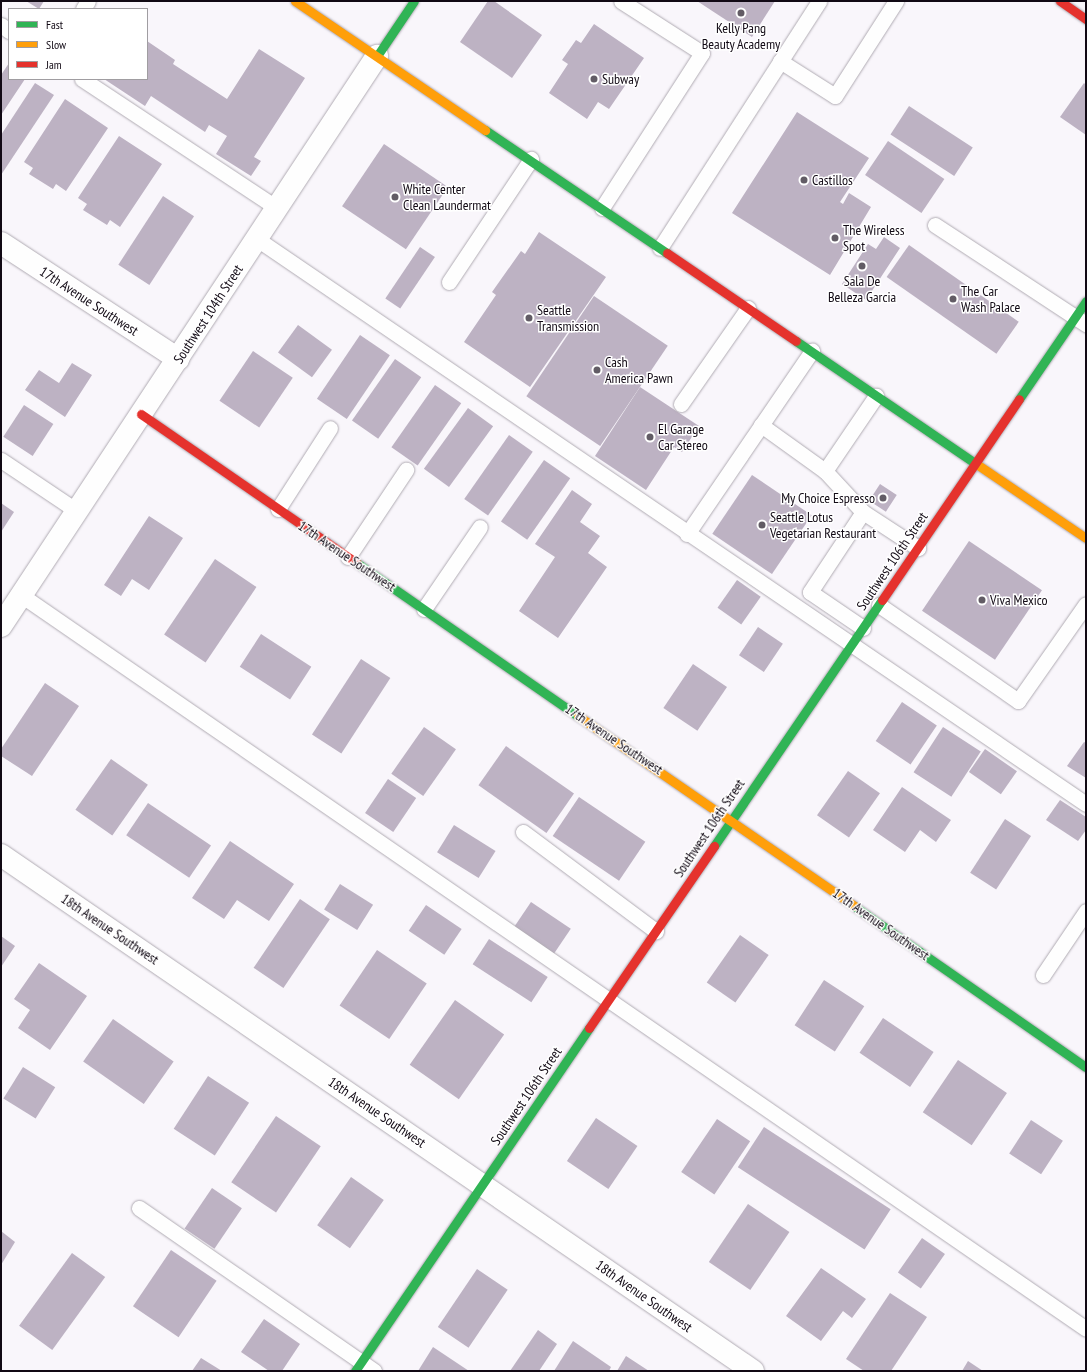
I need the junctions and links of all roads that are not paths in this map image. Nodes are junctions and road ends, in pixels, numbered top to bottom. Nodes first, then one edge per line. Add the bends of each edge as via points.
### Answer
1 (414, 1) edge
2 (621, 1) edge
3 (819, 1) edge
4 (896, 1) edge
5 (1060, 1) edge
6 (303, 4) edge
7 (1086, 19) edge
8 (377, 56) junction
9 (780, 61) junction
10 (84, 80) edge
11 (531, 159) junction
12 (277, 208) junction
13 (602, 208) junction
14 (935, 225) dead end
15 (257, 239) junction
16 (1, 243) edge
17 (660, 248) junction
18 (449, 282) dead end
19 (1086, 301) edge
20 (748, 308) junction
21 (1081, 320) edge
22 (812, 351) junction
23 (178, 359) junction
24 (876, 396) junction
25 (681, 404) dead end
26 (141, 414) junction
27 (761, 425) junction
28 (330, 428) dead end
29 (1, 460) edge
30 (975, 464) junction
31 (406, 470) dead end
32 (825, 471) junction
33 (278, 509) junction
34 (77, 512) junction
35 (863, 512) junction
36 (480, 527) dead end
37 (688, 534) junction
38 (1086, 538) edge
39 (918, 548) junction
40 (348, 557) junction
41 (22, 595) junction
42 (1086, 604) edge
43 (879, 605) junction
44 (424, 609) junction
45 (1, 626) edge
46 (863, 628) junction
47 (850, 646) junction
48 (1086, 804) edge
49 (731, 820) junction
50 (523, 832) dead end
51 (1, 855) edge
52 (1086, 911) edge
53 (656, 931) junction
54 (1044, 975) dead end
55 (608, 1001) junction
56 (1086, 1067) edge
57 (483, 1184) junction
58 (139, 1208) dead end
59 (1086, 1329) edge
60 (358, 1366) edge
61 (374, 1371) edge
62 (753, 1371) edge

1 - 8 street, Southwest 104th Street
2 - 13 lane via 702,54
3 - 9 lane
4 - 9 lane via 835,96
5 - 7 street
6 - 8 street
8 - 11 street
8 - 12 street, Southwest 104th Street
9 - 17 lane
10 - 12 lane
11 - 13 street
11 - 18 lane
12 - 15 street, Southwest 104th Street
13 - 17 street
14 - 21 lane
15 - 23 street, Southwest 104th Street
15 - 37 lane
16 - 23 street, 17th Avenue Southwest
17 - 20 street
19 - 21 street, Southwest 106th Street
20 - 22 street
20 - 25 lane
21 - 30 street, Southwest 106th Street
22 - 24 street
22 - 27 lane
23 - 26 street, Southwest 104th Street
24 - 30 street
24 - 32 lane
26 - 33 street, 17th Avenue Southwest
26 - 34 street, Southwest 104th Street
27 - 32 lane
27 - 37 lane
28 - 33 lane
29 - 34 lane
30 - 38 street
30 - 39 street, Southwest 106th Street
31 - 40 lane
32 - 35 lane
33 - 40 street, 17th Avenue Southwest
34 - 41 street, Southwest 104th Street
35 - 39 lane
35 - 46 lane via 810,592
36 - 44 lane
37 - 47 lane
39 - 43 street, Southwest 106th Street
40 - 44 street, 17th Avenue Southwest
41 - 45 street, Southwest 104th Street
41 - 55 lane
42 - 43 lane via 1018,701
43 - 46 street, Southwest 106th Street
44 - 49 street, 17th Avenue Southwest
46 - 47 street, Southwest 106th Street
47 - 48 lane
47 - 49 street, Southwest 106th Street
49 - 53 street, Southwest 106th Street
49 - 56 street, 17th Avenue Southwest
50 - 53 lane
51 - 57 street, 18th Avenue Southwest
52 - 54 lane
53 - 55 street, Southwest 106th Street
55 - 57 street, Southwest 106th Street
55 - 59 lane
57 - 60 street, Southwest 106th Street
57 - 62 street, 18th Avenue Southwest
58 - 60 lane
60 - 61 lane

